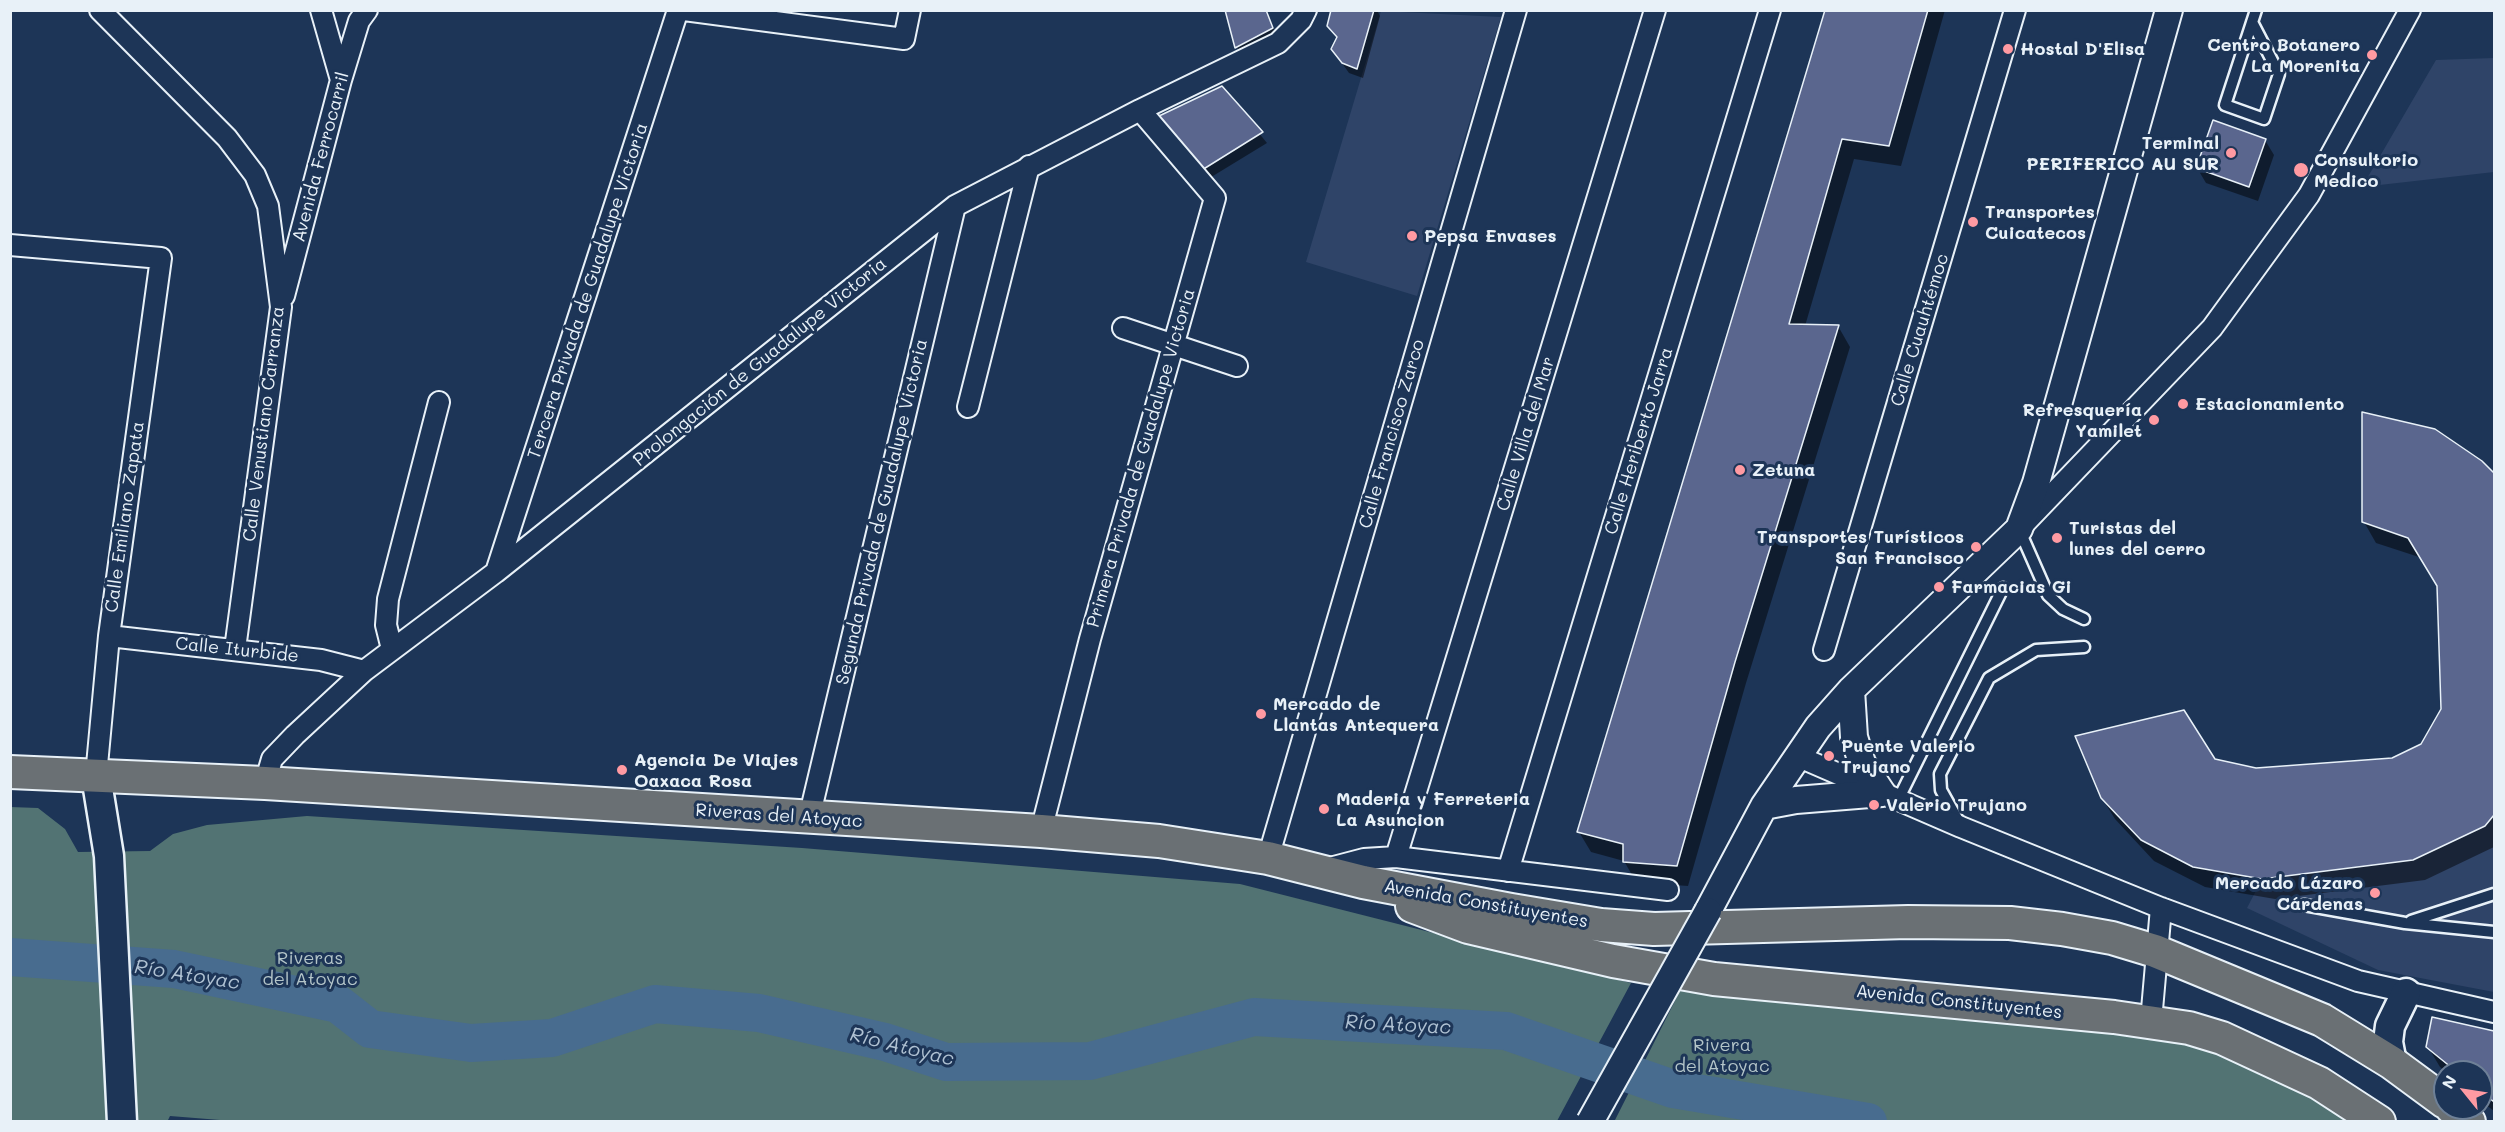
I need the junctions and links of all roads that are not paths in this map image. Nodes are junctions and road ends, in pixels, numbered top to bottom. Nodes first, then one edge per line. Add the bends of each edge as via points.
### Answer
1 (100, 10) edge
2 (321, 10) edge
3 (367, 10) edge
4 (678, 10) edge
5 (684, 10) edge
6 (910, 10) edge
7 (1306, 10) edge
8 (1516, 10) edge
9 (1655, 10) edge
10 (1770, 10) edge
11 (2015, 10) edge
12 (2169, 10) edge
13 (2256, 10) edge
14 (2410, 10) edge
15 (2252, 22) junction
16 (341, 80) junction
17 (1140, 110) junction
18 (1029, 166) junction
19 (955, 206) junction
20 (10, 245) edge
21 (281, 307) junction
22 (1123, 328) dead end
23 (1172, 344) junction
24 (1237, 366) dead end
25 (439, 402) dead end
26 (968, 407) dead end
27 (2019, 529) junction
28 (496, 572) junction
29 (2002, 588) dead end
30 (2084, 619) dead end
31 (109, 636) junction
32 (2084, 647) dead end
33 (235, 649) junction
34 (392, 649) junction
35 (1824, 650) dead end
36 (364, 671) junction
37 (1851, 690) junction
38 (1797, 756) junction
39 (10, 772) edge
40 (96, 776) junction
41 (265, 783) junction
42 (1890, 797) junction
43 (1764, 806) junction
44 (809, 818) junction
45 (1961, 827) junction
46 (1041, 831) junction
47 (1396, 856) junction
48 (1268, 858) junction
49 (1322, 870) junction
50 (1508, 871) junction
51 (1363, 882) junction
52 (1668, 890) dead end
53 (2494, 894) edge
54 (2304, 905) dead end
55 (2161, 908) junction
56 (2405, 922) junction
57 (2494, 932) edge
58 (2155, 951) junction
59 (2406, 993) junction
60 (2494, 1012) edge
61 (2151, 1021) junction
62 (2392, 1063) junction
63 (2433, 1093) edge
64 (122, 1122) edge
65 (1590, 1122) edge
66 (2379, 1122) edge

1 - 21 street, Calle Venustiano Carranza via 227,138 255,175 268,206
2 - 16 street
3 - 16 street, Avenida Ferrocarril via 359,21
4 - 28 street, Tercera Privada de Guadalupe Victoria
5 - 6 street via 904,39
7 - 17 street, Prolongación de Guadalupe Victoria via 1278,43
8 - 48 street, Calle Francisco Zarco
9 - 47 street, Calle Villa del Mar
10 - 50 street, Calle Heriberto Jarra
11 - 35 street, Calle Cuauhtémoc
12 - 27 street via 2036,483
13 - 15 lane
14 - 27 street via 2309,195 2212,328
15 - 15 lane via 2225,105 2264,119 2279,75
16 - 21 street, Avenida Ferrocarril
17 - 18 street, Prolongación de Guadalupe Victoria
17 - 23 street, Primera Privada de Guadalupe Victoria via 1215,198
18 - 19 street, Prolongación de Guadalupe Victoria
18 - 26 street
19 - 28 street, Prolongación de Guadalupe Victoria
19 - 44 street, Segunda Privada de Guadalupe Victoria
20 - 31 street, Calle Emiliano Zapata via 161,258
21 - 33 street, Calle Venustiano Carranza
22 - 23 street
23 - 24 street
23 - 46 street, Primera Privada de Guadalupe Victoria
25 - 34 street via 388,599 386,625
27 - 30 lane via 2048,595 2063,609
27 - 37 street
28 - 34 street, Prolongación de Guadalupe Victoria
29 - 42 lane
31 - 33 street, Calle Iturbide
31 - 40 street, Calle Emiliano Zapata
32 - 45 lane via 2036,650 1989,678 1940,774 1941,790
33 - 36 street, Calle Iturbide via 321,660
34 - 36 street, Prolongación de Guadalupe Victoria
36 - 41 street, Prolongación de Guadalupe Victoria via 272,759
37 - 38 street
37 - 42 street via 1854,737 1862,763
38 - 42 street
38 - 43 street
39 - 40 main road, Riveras del Atoyac
40 - 41 main road, Riveras del Atoyac
40 - 64 main road via 109,856
41 - 44 main road, Riveras del Atoyac
42 - 43 street via 1796,800
42 - 45 street
43 - 65 street, bridge
44 - 46 main road, Riveras del Atoyac
45 - 55 street
46 - 48 main road, Riveras del Atoyac via 1160,841
47 - 49 street via 1364,859
47 - 50 street
48 - 49 main road, Riveras del Atoyac
49 - 51 main road, Riveras del Atoyac
50 - 52 street
51 - 58 main road, Avenida Constituyentes via 1601,925 1654,929 2010,923 2062,929
51 - 61 main road, Avenida Constituyentes via 1398,902 1468,927 1638,967 1714,979
53 - 56 lane
54 - 56 lane
55 - 58 street
55 - 59 street via 2358,981
56 - 57 lane
58 - 61 street
58 - 62 main road, Avenida Constituyentes via 2322,1020
59 - 60 street
59 - 62 main road via 2390,1026
61 - 66 main road, Avenida Constituyentes via 2211,1035 2263,1056 2319,1083
62 - 63 main road, Avenida Constituyentes

